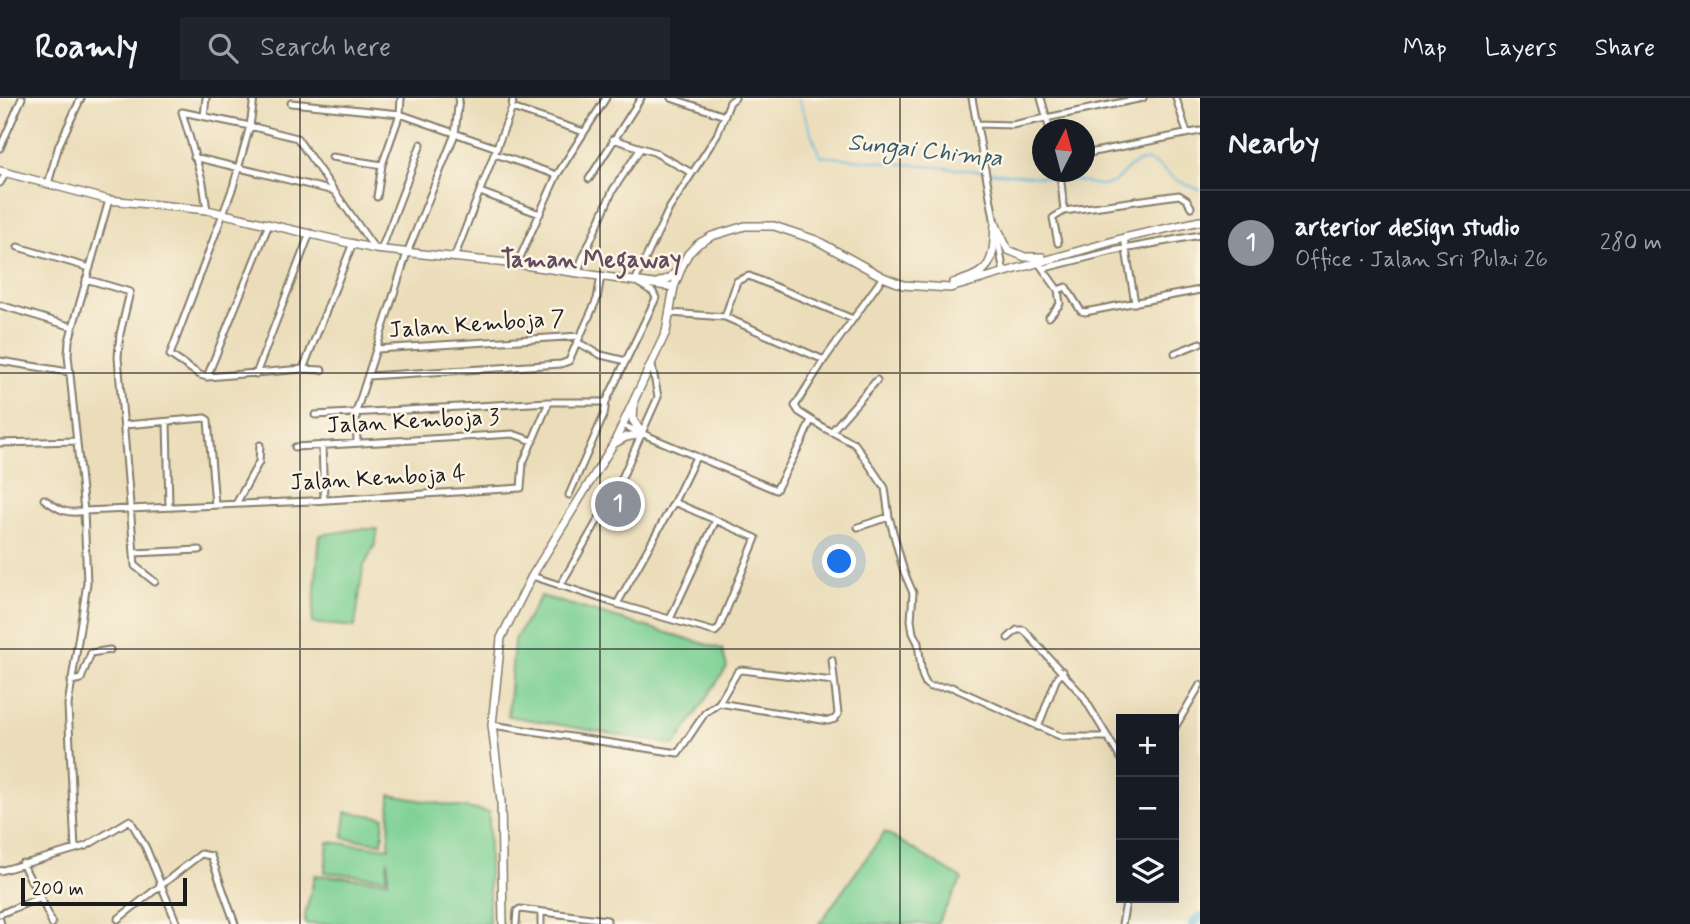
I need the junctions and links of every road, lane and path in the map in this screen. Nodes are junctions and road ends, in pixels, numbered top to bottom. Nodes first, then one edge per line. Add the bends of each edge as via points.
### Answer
1 (22, 98) edge
2 (80, 98) edge
3 (206, 98) edge
4 (254, 98) edge
5 (401, 98) edge
6 (459, 98) edge
7 (513, 98) edge
8 (606, 98) edge
9 (641, 98) edge
10 (671, 98) edge
11 (972, 98) edge
12 (1041, 98) edge
13 (1143, 98) edge
14 (1176, 98) edge
15 (731, 99) edge
16 (291, 103) dead end
17 (512, 108) junction
18 (400, 114) junction
19 (204, 116) junction
20 (725, 116) junction
21 (1046, 118) junction
22 (977, 124) junction
23 (250, 125) junction
24 (1200, 131) edge
25 (584, 132) junction
26 (3, 133) edge
27 (1187, 133) junction
28 (455, 134) junction
29 (614, 139) junction
30 (421, 144) dead end
31 (0, 148) edge
32 (641, 148) junction
33 (496, 151) junction
34 (1095, 152) edge
35 (194, 157) junction
36 (332, 158) dead end
37 (382, 165) junction
38 (238, 166) junction
39 (3, 172) edge
40 (692, 173) junction
41 (557, 175) junction
42 (589, 179) dead end
43 (1061, 182) edge
44 (0, 183) edge
45 (48, 184) junction
46 (334, 191) junction
47 (480, 192) junction
48 (377, 197) dead end
49 (109, 200) junction
50 (1191, 207) dead end
51 (207, 210) junction
52 (1065, 211) junction
53 (225, 213) junction
54 (540, 214) junction
55 (1200, 221) edge
56 (995, 223) junction
57 (269, 224) junction
58 (311, 232) junction
59 (1200, 234) edge
60 (1124, 238) junction
61 (353, 243) junction
62 (1058, 243) dead end
63 (18, 247) dead end
64 (378, 249) junction
65 (1127, 249) junction
66 (407, 253) junction
67 (454, 258) junction
68 (1051, 258) junction
69 (1038, 262) junction
70 (517, 264) junction
71 (682, 266) junction
72 (90, 268) junction
73 (1045, 268) junction
74 (579, 273) junction
75 (1004, 273) junction
76 (601, 276) junction
77 (883, 277) junction
78 (86, 279) junction
79 (635, 281) junction
80 (649, 283) junction
81 (674, 287) junction
82 (918, 287) junction
83 (1058, 290) junction
84 (1200, 290) edge
85 (1135, 303) junction
86 (0, 305) edge
87 (670, 311) junction
88 (725, 317) junction
89 (1049, 317) dead end
90 (853, 319) junction
91 (73, 327) junction
92 (578, 339) junction
93 (1200, 343) edge
94 (377, 349) junction
95 (1175, 353) dead end
96 (824, 360) junction
97 (0, 361) edge
98 (626, 361) junction
99 (652, 365) junction
100 (303, 369) junction
101 (322, 370) dead end
102 (69, 372) junction
103 (256, 374) junction
104 (368, 376) junction
105 (207, 377) junction
106 (877, 380) dead end
107 (634, 398) junction
108 (549, 402) junction
109 (606, 402) junction
110 (356, 412) junction
111 (315, 415) dead end
112 (811, 420) junction
113 (167, 422) junction
114 (125, 425) junction
115 (622, 425) junction
116 (831, 432) junction
117 (642, 434) junction
118 (77, 441) junction
119 (533, 441) junction
120 (0, 443) edge
121 (357, 443) junction
122 (614, 443) junction
123 (260, 445) dead end
124 (322, 445) junction
125 (295, 447) dead end
126 (696, 457) junction
127 (579, 473) junction
128 (590, 484) junction
129 (569, 495) dead end
130 (44, 499) dead end
131 (324, 500) junction
132 (674, 502) junction
133 (236, 504) junction
134 (215, 505) junction
135 (169, 506) junction
136 (129, 508) junction
137 (84, 511) junction
138 (889, 517) junction
139 (716, 520) junction
140 (858, 527) dead end
141 (200, 550) dead end
142 (134, 553) junction
143 (532, 576) junction
144 (155, 582) dead end
145 (560, 586) junction
146 (617, 604) junction
147 (670, 620) junction
148 (1008, 638) dead end
149 (110, 650) dead end
150 (832, 660) dead end
151 (1063, 671) junction
152 (71, 681) junction
153 (833, 681) junction
154 (1200, 685) edge
155 (719, 703) junction
156 (1179, 721) edge
157 (492, 725) junction
158 (1038, 727) junction
159 (1108, 737) junction
160 (1116, 751) edge
161 (75, 849) junction
162 (22, 863) junction
163 (0, 871) edge
164 (161, 885) junction
165 (39, 898) junction
166 (1126, 903) edge
167 (541, 912) junction
168 (0, 914) edge
169 (118, 919) dead end
170 (607, 922) edge
171 (52, 924) edge
172 (177, 924) edge
173 (235, 924) edge
174 (502, 924) edge
175 (516, 924) edge
176 (541, 924) edge
177 (1122, 924) edge

1 - 26 street
2 - 45 street
3 - 19 street
4 - 23 street
5 - 18 street
6 - 28 street
7 - 17 street
8 - 25 street
9 - 29 street
10 - 20 street
11 - 22 street
12 - 21 street
13 - 21 street
14 - 27 street
15 - 20 street
16 - 18 street
17 - 25 street
17 - 33 street
18 - 28 street
18 - 37 street
19 - 23 street
19 - 35 street via 182,112
20 - 40 street
21 - 22 street via 1012,125
22 - 56 street
23 - 38 street
23 - 46 street via 297,138
24 - 27 street
25 - 41 street
26 - 31 street
27 - 34 street
28 - 33 street
28 - 66 street
29 - 32 street
29 - 42 street
30 - 64 street
32 - 40 street
32 - 74 street via 613,190
33 - 41 street
33 - 47 street
35 - 38 street
35 - 51 street
36 - 37 street
37 - 48 street
38 - 46 street
38 - 53 street
39 - 44 street via 5,178
39 - 45 main road
40 - 79 street via 669,209
41 - 54 street
43 - 52 street
45 - 49 main road
46 - 64 street
47 - 54 street
47 - 67 street
49 - 51 main road
49 - 72 street
50 - 52 street via 1179,195
51 - 53 main road
52 - 62 street via 1053,218
53 - 57 main road
53 - 105 street via 170,355
54 - 70 street
55 - 60 main road
56 - 68 main road via 1008,250 1026,257
56 - 75 street
56 - 82 main road via 991,258 985,269 975,277
57 - 58 main road
57 - 105 street
58 - 61 main road
58 - 103 street
59 - 65 street
60 - 65 street
60 - 68 main road
61 - 64 main road
61 - 100 street
63 - 72 street
64 - 66 main road
65 - 73 street
65 - 85 street
66 - 67 main road
66 - 94 street
67 - 70 main road
68 - 69 main road
69 - 73 street
69 - 75 main road
70 - 74 main road
71 - 77 main road via 688,254 712,236 736,228 774,226 816,240
71 - 80 main road via 665,281
71 - 81 main road
72 - 78 street
73 - 83 street
74 - 76 main road
75 - 82 main road via 950,288
76 - 79 main road
76 - 92 street via 597,299
77 - 82 main road
77 - 90 street
78 - 91 street
78 - 114 street via 130,292 118,357
79 - 80 main road
79 - 98 street via 656,298
80 - 81 main road
80 - 87 main road via 666,293
81 - 87 main road
83 - 85 street via 1066,286 1085,312
83 - 89 street via 1060,304
84 - 85 street
86 - 91 street
87 - 88 street
87 - 99 main road
88 - 90 street via 737,281 749,276
88 - 96 street
90 - 96 street
91 - 102 street
92 - 94 street, Jalan Kemboja 7
92 - 98 street via 601,355
92 - 104 street via 569,361 561,364
93 - 95 street
94 - 104 street
96 - 112 street via 795,406
97 - 102 street
98 - 109 street
99 - 107 main road
99 - 117 street via 658,397
100 - 101 street
100 - 103 street
102 - 118 street
103 - 105 street
104 - 110 street
106 - 116 street
107 - 115 main road
107 - 117 main road via 633,420
108 - 109 street
108 - 110 street
108 - 119 street
109 - 127 street
110 - 111 street
110 - 121 street
112 - 116 street
112 - 126 street via 776,490
113 - 114 street
113 - 134 street via 209,422
113 - 135 street
114 - 136 street
115 - 117 street
115 - 122 main road
116 - 138 street via 855,444 881,481
117 - 122 main road
117 - 126 street
117 - 145 street
118 - 120 street
118 - 137 street
119 - 121 street, Jalan Kemboja 3 via 513,434
119 - 131 street, Jalan Kemboja 4 via 523,463 521,488
121 - 124 street, Jalan Kemboja 3
122 - 128 main road
123 - 133 street via 259,462
124 - 125 street, Jalan Kemboja 3
124 - 131 street
126 - 132 street
127 - 128 street
127 - 129 street
128 - 143 main road
130 - 137 street, Jalan Kemboja 4 via 71,514
131 - 133 street, Jalan Kemboja 4
132 - 139 street
132 - 146 street
133 - 134 street, Jalan Kemboja 4
134 - 135 street, Jalan Kemboja 4
135 - 136 street, Jalan Kemboja 4
136 - 137 street, Jalan Kemboja 4
136 - 142 street
137 - 152 street via 86,600
138 - 140 street
138 - 158 street via 913,593 911,620 926,684 952,687
139 - 147 street
139 - 147 street via 756,538 719,628 715,632
141 - 142 street
142 - 144 street via 135,566
143 - 145 street
143 - 157 main road via 501,638
145 - 146 street
146 - 147 street
148 - 151 street via 1017,630 1024,631
149 - 152 street via 91,653 81,679
150 - 153 street
151 - 158 street
151 - 159 street
152 - 161 street via 68,722
153 - 155 street via 743,670
153 - 155 street via 838,714 828,721
154 - 156 street
155 - 157 street via 705,713 678,753
157 - 174 main road via 501,801
158 - 159 street via 1069,738
159 - 160 street
161 - 162 street
161 - 164 street via 130,820
162 - 163 street
162 - 165 street
164 - 169 street
164 - 172 street
164 - 173 street via 201,854 211,856
165 - 168 street
165 - 171 street
166 - 177 street
167 - 170 street
167 - 175 street via 520,909
167 - 176 street

